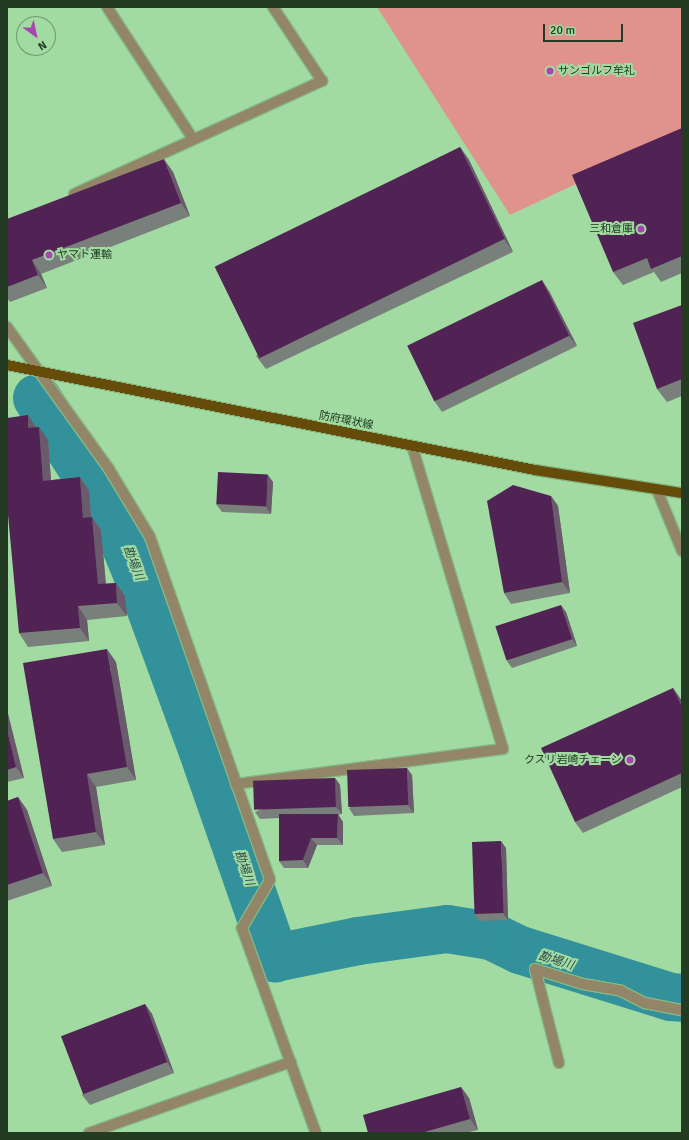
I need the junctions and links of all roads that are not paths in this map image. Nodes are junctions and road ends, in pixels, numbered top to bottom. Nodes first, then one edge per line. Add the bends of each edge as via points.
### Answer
1 (107, 7) edge
2 (273, 7) edge
3 (193, 139) junction
4 (64, 199) edge
5 (7, 327) edge
6 (7, 365) edge
7 (36, 370) junction
8 (412, 446) junction
9 (657, 490) junction
10 (682, 493) edge
11 (682, 551) edge
12 (236, 784) junction
13 (682, 1010) edge
14 (291, 1062) junction
15 (559, 1063) dead end
16 (89, 1133) edge
17 (316, 1133) edge

1 - 3 street
2 - 3 street via 322,81
3 - 4 street
5 - 7 street
6 - 7 main road, 防府環状線
7 - 8 main road, 防府環状線
7 - 12 street via 110,469 150,538
8 - 9 main road, 防府環状線
8 - 12 street via 503,749
9 - 10 main road, 防府環状線
9 - 11 street
12 - 14 street via 270,880 242,928
13 - 15 street via 645,1003 621,991 584,984 535,969
14 - 16 street
14 - 17 street

